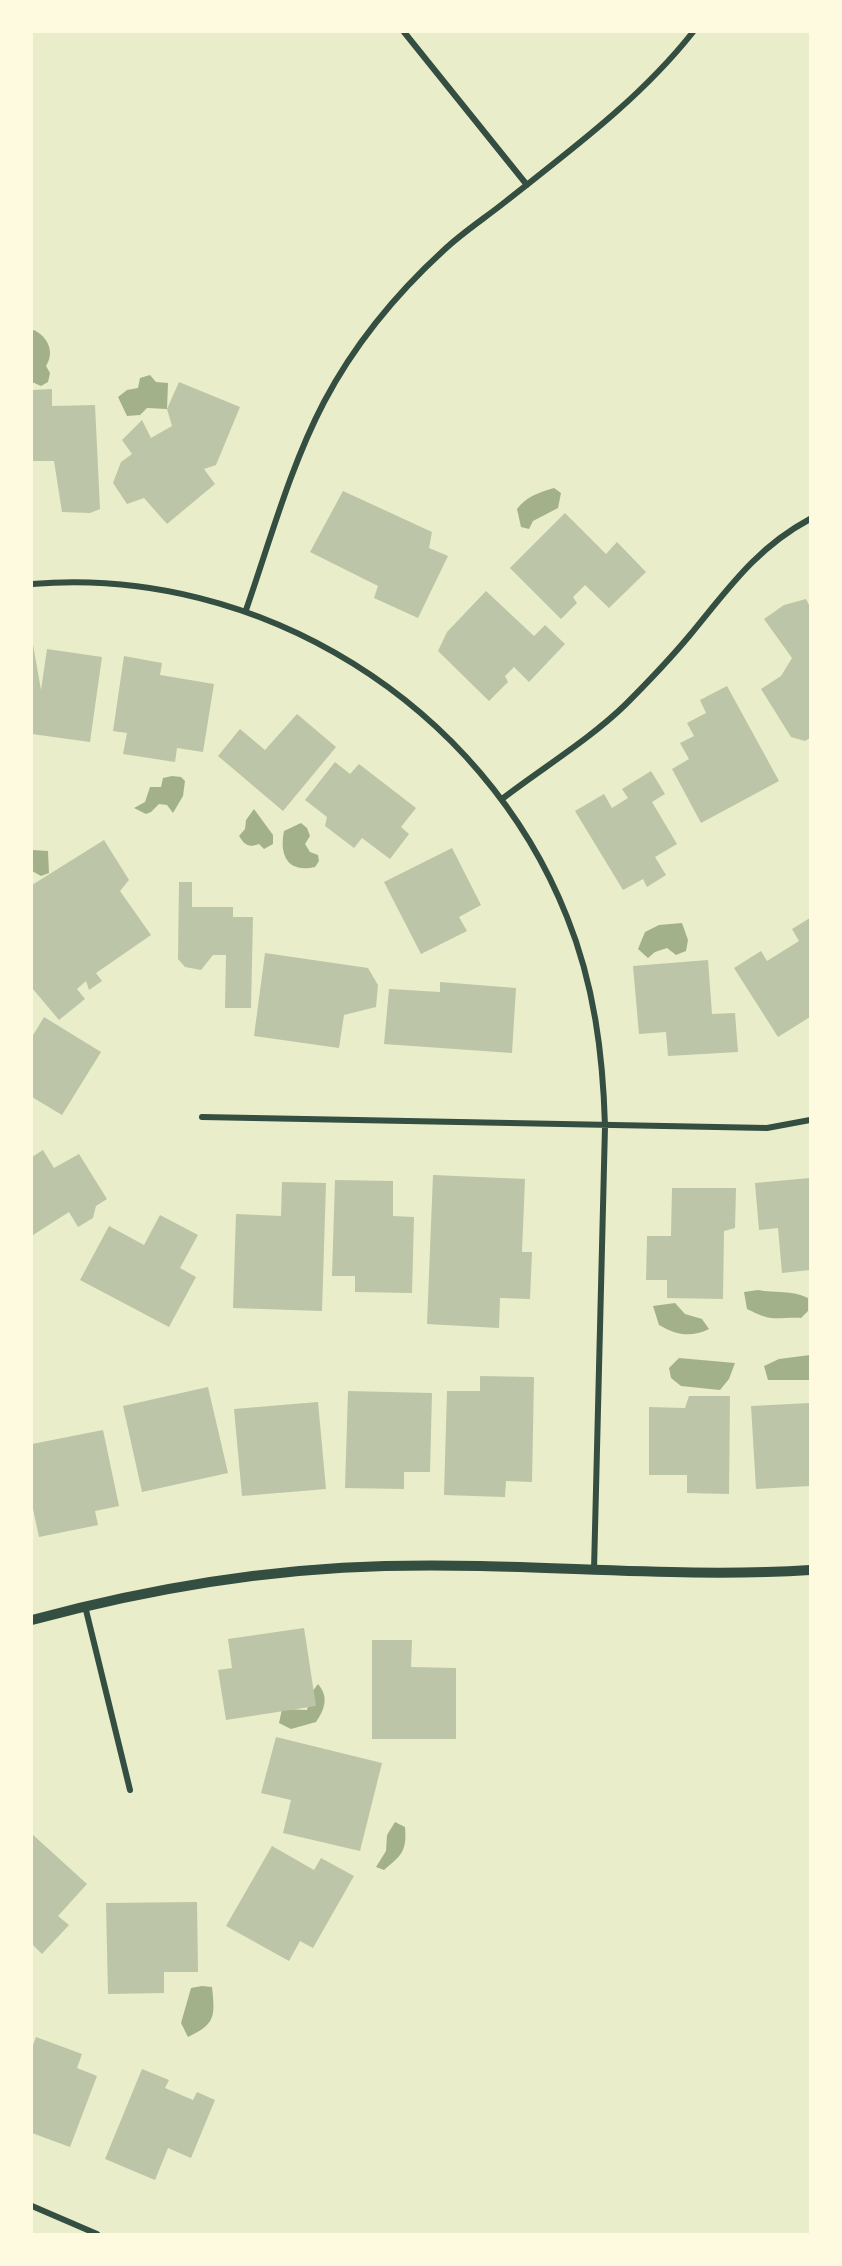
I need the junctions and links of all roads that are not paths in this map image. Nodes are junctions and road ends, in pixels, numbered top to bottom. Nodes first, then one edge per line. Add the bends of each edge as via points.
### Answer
1 (404, 32) edge
2 (693, 32) edge
3 (527, 184) junction
4 (810, 519) edge
5 (32, 584) edge
6 (246, 610) junction
7 (502, 799) junction
8 (202, 1117) dead end
9 (810, 1120) edge
10 (604, 1125) junction
11 (594, 1570) junction
12 (810, 1570) edge
13 (85, 1606) junction
14 (32, 1620) edge
15 (130, 1790) dead end
16 (32, 2206) edge
17 (96, 2234) edge

1 - 3 street
2 - 3 street via 614,115
3 - 6 street via 445,249 369,330 324,401 301,451
4 - 7 street via 776,541 729,584 689,636 624,706
5 - 6 street via 113,583 168,590
6 - 7 street via 339,654 395,691 438,727
7 - 10 street via 544,867 585,970 597,1024
8 - 10 street
9 - 10 street via 767,1128
10 - 11 street
11 - 12 street via 755,1574
11 - 13 street via 384,1566 286,1572 189,1584
13 - 14 street
13 - 15 street
16 - 17 street

